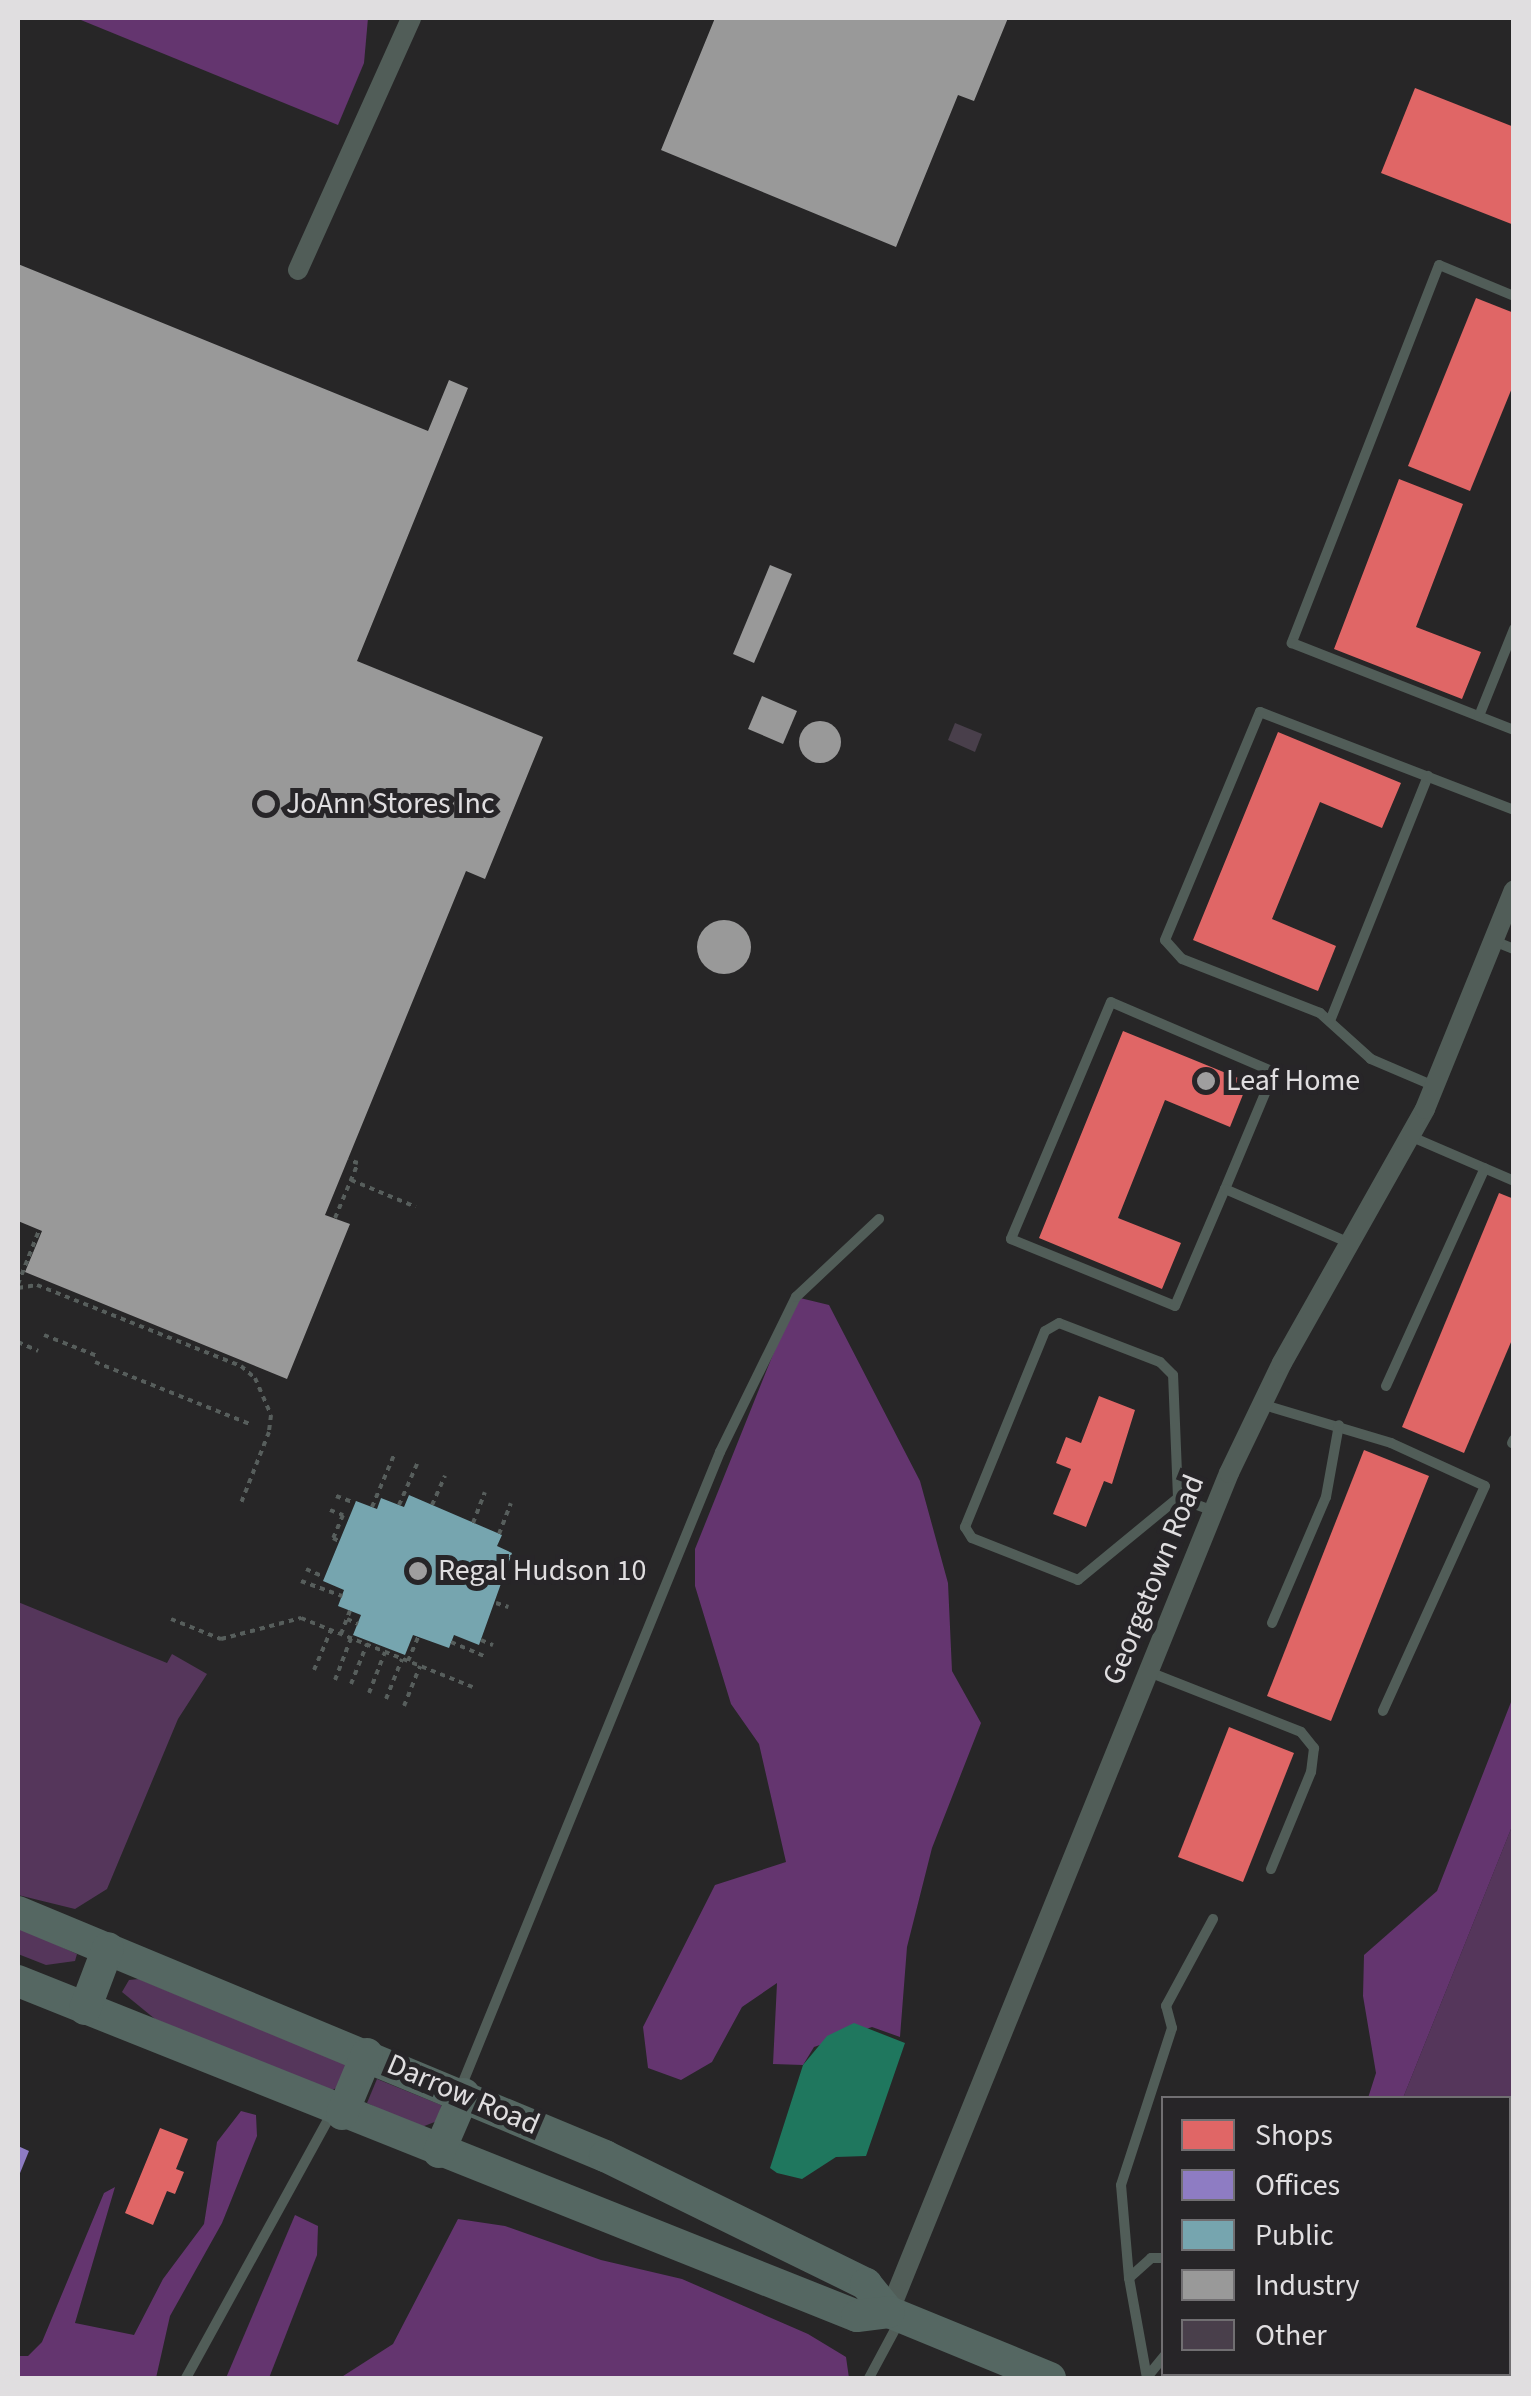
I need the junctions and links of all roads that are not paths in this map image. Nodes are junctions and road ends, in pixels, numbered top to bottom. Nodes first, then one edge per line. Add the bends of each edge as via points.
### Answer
1 (410, 18) edge
2 (298, 270) dead end
3 (1514, 296) edge
4 (1514, 628) edge
5 (1479, 716) junction
6 (1514, 730) edge
7 (1428, 776) junction
8 (1514, 810) edge
9 (1514, 890) edge
10 (1493, 940) junction
11 (1514, 949) edge
12 (1330, 1021) junction
13 (1435, 1086) junction
14 (1412, 1137) junction
15 (1485, 1168) junction
16 (1514, 1181) edge
17 (1225, 1189) junction
18 (879, 1218) dead end
19 (1353, 1244) junction
20 (1386, 1386) dead end
21 (1260, 1404) junction
22 (1339, 1425) junction
23 (1178, 1498) junction
24 (1214, 1511) junction
25 (1272, 1623) dead end
26 (1149, 1672) junction
27 (1383, 1711) dead end
28 (1271, 1869) dead end
29 (18, 1912) edge
30 (1213, 1920) dead end
31 (108, 1948) junction
32 (18, 1982) edge
33 (85, 2009) junction
34 (367, 2054) junction
35 (462, 2094) junction
36 (337, 2112) junction
37 (439, 2152) junction
38 (1161, 2258) edge
39 (1129, 2278) junction
40 (896, 2315) junction
41 (1147, 2377) edge
42 (186, 2378) edge
43 (869, 2378) edge
44 (1050, 2378) edge

1 - 2 street
3 - 5 lane via 1439,265 1292,643
4 - 5 lane
5 - 6 lane
7 - 8 lane
7 - 12 lane
7 - 12 lane via 1260,712 1182,890 1164,940 1172,950
9 - 10 street, Georgetown Road
10 - 11 lane
10 - 13 street, Georgetown Road
12 - 13 lane via 1371,1059
13 - 14 street, Georgetown Road
14 - 15 lane
14 - 19 street, Georgetown Road
15 - 16 lane
15 - 20 lane
17 - 17 lane via 1175,1306 1011,1239 1112,1002 1274,1072
17 - 19 lane
18 - 35 lane via 796,1297 720,1452
19 - 21 street, Georgetown Road
21 - 22 lane
21 - 24 street, Georgetown Road
22 - 25 lane via 1326,1497
22 - 27 lane via 1485,1486
23 - 23 lane via 1078,1580 972,1538 965,1527 1045,1331 1059,1323 1160,1362 1173,1375
23 - 24 lane
24 - 26 street, Georgetown Road
26 - 28 lane via 1301,1732 1314,1748 1311,1772
26 - 40 street, Georgetown Road
29 - 31 main road, Darrow Road
30 - 39 lane via 1166,2006 1172,2028 1121,2186
31 - 33 main road
31 - 34 main road, Darrow Road
32 - 33 main road, Darrow Road
33 - 36 main road, Darrow Road
34 - 35 main road, Darrow Road
34 - 36 main road
35 - 37 main road
35 - 40 main road, Darrow Road via 866,2284
36 - 37 main road, Darrow Road
36 - 42 lane
37 - 40 main road, Darrow Road via 857,2316
38 - 39 lane via 1151,2258
39 - 41 lane
40 - 43 lane
40 - 44 main road, Darrow Road

